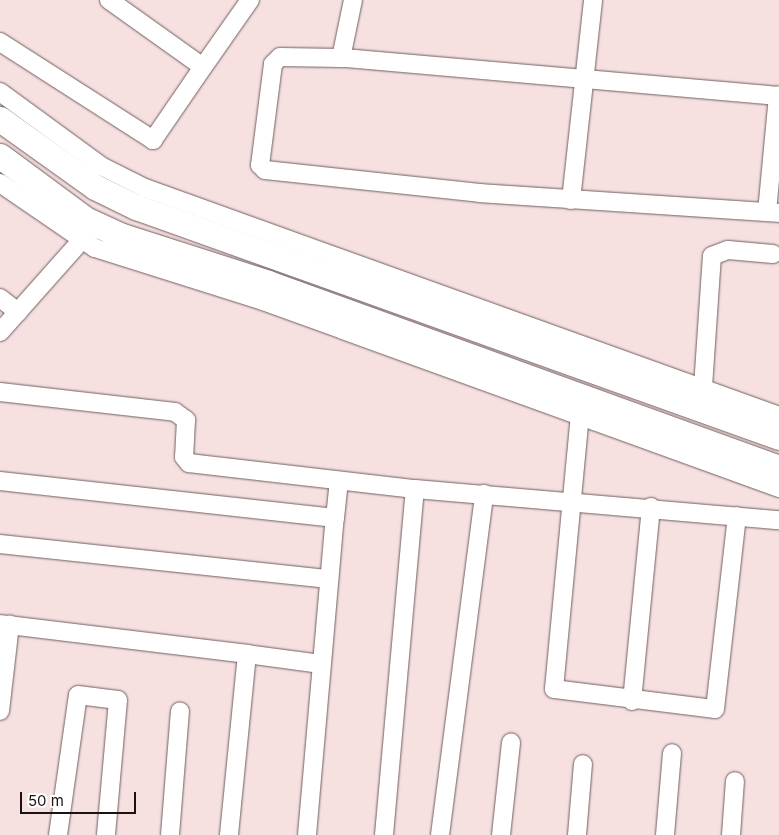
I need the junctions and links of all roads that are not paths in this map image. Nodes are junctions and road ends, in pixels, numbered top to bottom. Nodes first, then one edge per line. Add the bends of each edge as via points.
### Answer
1 (109, 0) edge
2 (250, 0) edge
3 (353, 0) edge
4 (593, 0) edge
5 (0, 42) edge
6 (341, 58) junction
7 (203, 67) junction
8 (585, 78) junction
9 (0, 92) edge
10 (778, 96) edge
11 (0, 119) edge
12 (0, 156) edge
13 (0, 183) edge
14 (571, 200) junction
15 (773, 213) edge
16 (80, 242) junction
17 (773, 254) dead end
18 (0, 298) edge
19 (18, 312) junction
20 (0, 332) edge
21 (703, 387) junction
22 (0, 392) edge
23 (580, 414) junction
24 (779, 416) edge
25 (779, 437) edge
26 (779, 468) edge
27 (0, 480) edge
28 (339, 481) junction
29 (779, 488) edge
30 (415, 489) junction
31 (484, 494) junction
32 (571, 500) junction
33 (651, 507) junction
34 (737, 516) junction
35 (335, 518) junction
36 (779, 520) edge
37 (0, 544) edge
38 (329, 579) junction
39 (5, 624) edge
40 (247, 654) junction
41 (321, 664) junction
42 (632, 701) junction
43 (0, 711) edge
44 (180, 711) dead end
45 (511, 743) dead end
46 (672, 753) dead end
47 (584, 764) dead end
48 (735, 781) dead end
49 (58, 835) edge
50 (106, 835) edge
51 (170, 835) edge
52 (229, 835) edge
53 (307, 835) edge
54 (384, 835) edge
55 (440, 835) edge
56 (501, 835) edge
57 (578, 835) edge
58 (664, 835) edge
59 (731, 835) edge

1 - 7 street
2 - 7 street
3 - 6 street
4 - 8 street
5 - 7 street via 153,140
6 - 8 street
6 - 14 street via 275,60 262,169
8 - 10 street
8 - 14 street
9 - 21 street via 102,166 145,188
10 - 15 street
11 - 25 street via 95,187 136,207
12 - 26 street via 85,219 122,236 321,302
13 - 16 street
14 - 15 street
16 - 19 street
16 - 23 street
17 - 21 street via 728,250 712,256
18 - 19 street
19 - 20 street
21 - 24 street
22 - 28 street via 176,412 186,420 184,461
23 - 29 street
23 - 32 street
27 - 35 street
28 - 30 street
28 - 35 street
30 - 31 street
30 - 54 street
31 - 32 street
31 - 55 street
32 - 33 street
32 - 42 street via 554,690
33 - 34 street
33 - 42 street
34 - 36 street
34 - 42 street via 718,705 711,709
35 - 38 street
37 - 38 street
38 - 41 street
39 - 40 street
39 - 43 street
40 - 41 street
40 - 52 street
41 - 53 street
44 - 51 street
45 - 56 street
46 - 58 street
47 - 57 street
48 - 59 street
49 - 50 street via 78,695 118,700

